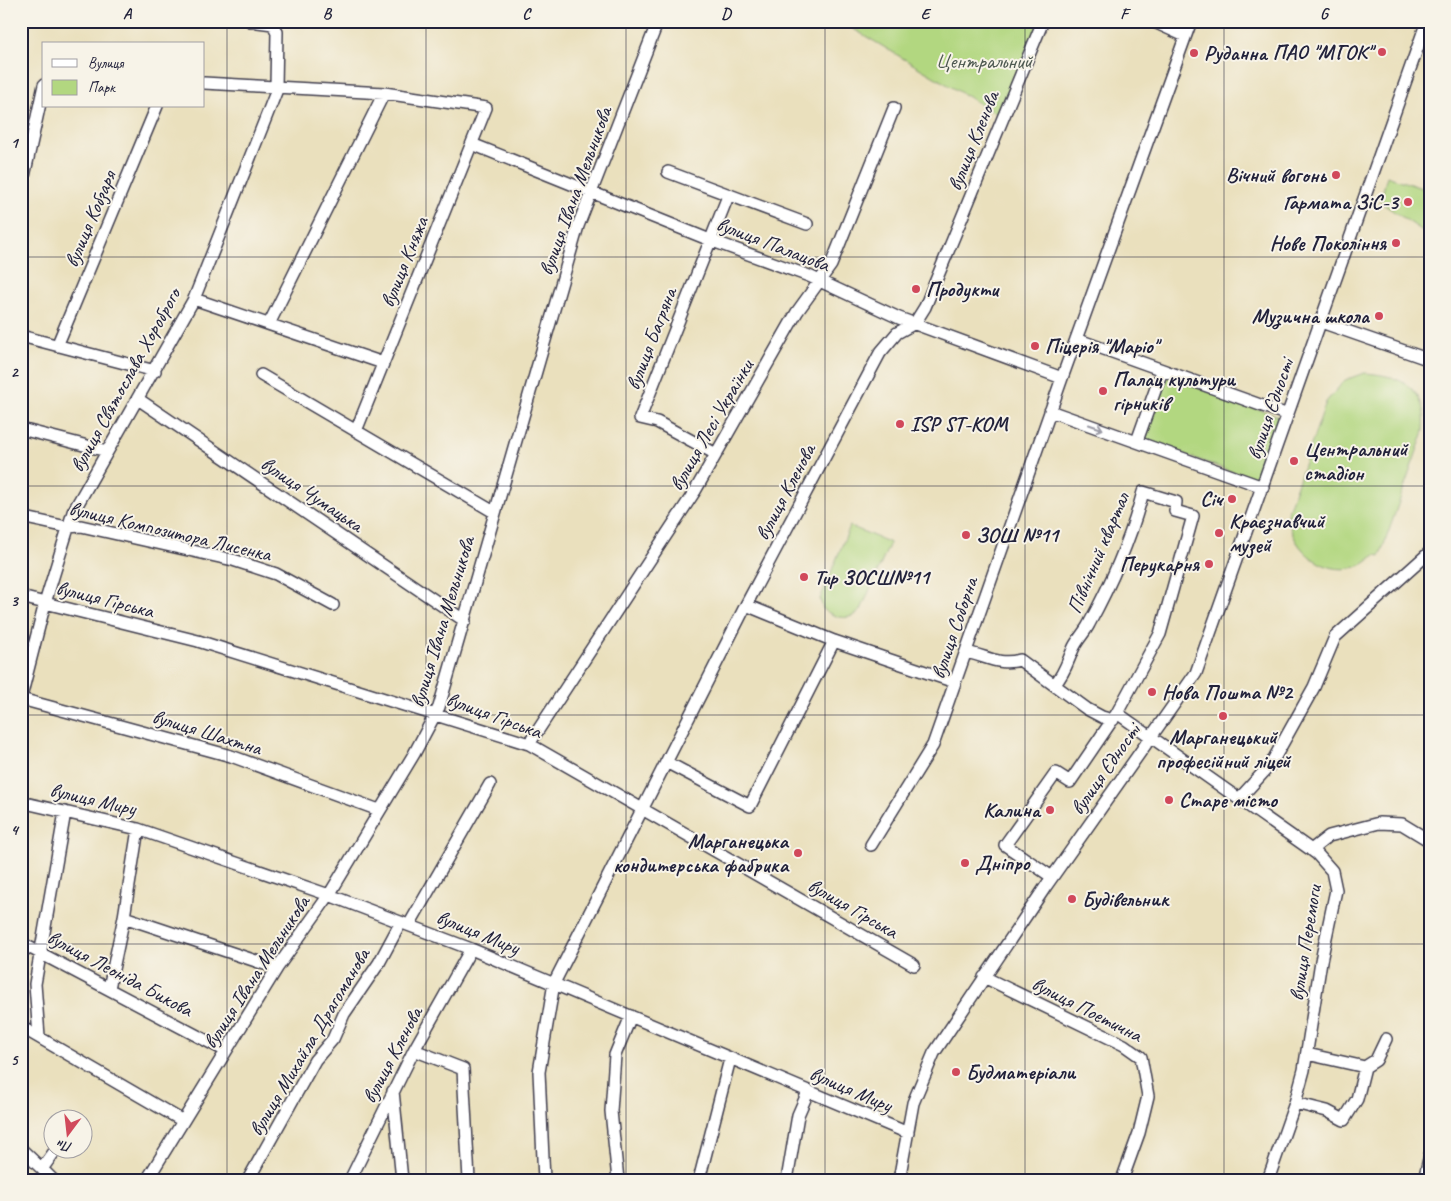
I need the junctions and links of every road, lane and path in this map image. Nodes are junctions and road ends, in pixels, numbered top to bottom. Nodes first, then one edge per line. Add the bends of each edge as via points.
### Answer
1 (250, 21) edge
2 (658, 21) edge
3 (1043, 21) edge
4 (1152, 21) edge
5 (1191, 21) edge
6 (1427, 21) edge
7 (1185, 36) junction
8 (205, 83) edge
9 (277, 87) junction
10 (42, 94) edge
11 (384, 94) junction
12 (156, 108) edge
13 (894, 108) dead end
14 (472, 144) junction
15 (668, 172) dead end
16 (21, 190) edge
17 (592, 192) junction
18 (728, 196) junction
19 (807, 224) dead end
20 (710, 240) junction
21 (821, 282) junction
22 (194, 299) junction
23 (1321, 322) junction
24 (915, 323) junction
25 (269, 324) junction
26 (21, 336) edge
27 (1076, 339) junction
28 (57, 346) junction
29 (1430, 360) edge
30 (383, 363) junction
31 (1162, 370) junction
32 (155, 371) junction
33 (260, 375) dead end
34 (1062, 378) junction
35 (138, 398) junction
36 (1050, 412) junction
37 (1288, 415) junction
38 (21, 429) edge
39 (356, 431) junction
40 (1137, 441) junction
41 (107, 451) junction
42 (716, 454) junction
43 (1262, 487) junction
44 (494, 512) junction
45 (21, 517) edge
46 (67, 527) junction
47 (1430, 552) edge
48 (21, 597) edge
49 (45, 603) junction
50 (333, 605) dead end
51 (746, 605) junction
52 (465, 621) junction
53 (834, 641) junction
54 (966, 652) junction
55 (955, 682) junction
56 (1055, 684) junction
57 (21, 698) edge
58 (435, 714) junction
59 (1115, 716) junction
60 (1151, 738) junction
61 (529, 744) junction
62 (666, 762) junction
63 (490, 784) dead end
64 (1239, 799) junction
65 (21, 802) edge
66 (642, 809) junction
67 (379, 810) junction
68 (65, 812) junction
69 (138, 829) junction
70 (1430, 841) edge
71 (871, 846) dead end
72 (1311, 850) junction
73 (1052, 877) junction
74 (329, 895) junction
75 (124, 918) junction
76 (405, 923) junction
77 (21, 943) edge
78 (471, 949) junction
79 (39, 951) junction
80 (914, 965) dead end
81 (277, 968) junction
82 (984, 978) junction
83 (554, 983) junction
84 (109, 988) junction
85 (631, 1016) junction
86 (21, 1027) edge
87 (39, 1036) junction
88 (1386, 1039) dead end
89 (414, 1050) junction
90 (226, 1051) junction
91 (1307, 1054) junction
92 (730, 1059) junction
93 (1365, 1067) junction
94 (394, 1091) junction
95 (808, 1092) junction
96 (1295, 1103) junction
97 (183, 1121) junction
98 (908, 1133) junction
99 (21, 1149) edge
100 (1430, 1155) edge
101 (50, 1158) edge
102 (42, 1169) junction
103 (53, 1180) edge
104 (147, 1180) edge
105 (248, 1180) edge
106 (350, 1180) edge
107 (402, 1180) edge
108 (469, 1180) edge
109 (544, 1180) edge
110 (618, 1180) edge
111 (699, 1180) edge
112 (788, 1180) edge
113 (899, 1180) edge
114 (1122, 1180) edge
115 (1268, 1180) edge
116 (1424, 1180) edge

1 - 9 street via 273,24 277,32
2 - 17 street, вулиця Івана Мельникова
3 - 24 street, вулиця Кленова via 925,307
4 - 7 street
5 - 7 street, вулиця Соборна
6 - 23 street, вулиця Єдності
7 - 27 street, вулиця Соборна
8 - 9 street
9 - 11 street
9 - 22 street, вулиця Святослава Хороброго
10 - 16 street
11 - 14 street, вулиця Княжа via 486,108
11 - 25 street
12 - 28 street, вулиця Кобзаря
13 - 21 street, вулиця Лесі Українки via 831,266
14 - 17 street, вулиця Палацова
14 - 30 street, вулиця Княжа
15 - 18 street
17 - 20 street, вулиця Палацова
17 - 44 street, вулиця Івана Мельникова via 578,226
18 - 19 street
18 - 20 street, вулиця Багряна
20 - 21 street, вулиця Палацова
20 - 42 street, вулиця Багряна via 640,418 657,422
21 - 24 street, вулиця Палацова
21 - 42 street, вулиця Лесі Українки via 797,312
22 - 25 street
22 - 32 street, вулиця Святослава Хороброго
23 - 29 street
23 - 37 street, вулиця Єдності
24 - 34 street, вулиця Палацова
24 - 51 street, вулиця Кленова via 897,333 880,353
25 - 30 street
26 - 28 street
27 - 31 street
27 - 34 street, вулиця Соборна
28 - 32 street
30 - 39 street, вулиця Княжа
31 - 37 street
31 - 40 street
32 - 35 street, вулиця Святослава Хороброго
33 - 39 street
34 - 36 street, вулиця Соборна
35 - 41 street, вулиця Святослава Хороброго
35 - 52 street, вулиця Чумацька
36 -> 40 street
36 - 54 street, вулиця Соборна
37 - 43 street, вулиця Єдності
38 - 41 street
39 - 44 street
40 - 43 street
41 - 46 street, вулиця Святослава Хороброго
42 - 61 street, вулиця Лесі Українки
43 - 60 street, вулиця Єдності via 1196,673
44 - 52 street, вулиця Івана Мельникова
45 - 46 street, вулиця Композитора Лисенка
46 - 49 street, вулиця Святослава Хороброго
46 - 50 street, вулиця Композитора Лисенка via 81,526 233,560 276,574
47 - 64 street via 1335,638 1314,687 1271,764
48 - 49 street, вулиця Гірська
49 - 57 street, вулиця Святослава Хороброго
49 - 58 street, вулиця Гірська via 198,642
51 - 53 street
51 - 62 street, вулиця Кленова
52 - 58 street, вулиця Івана Мельникова
53 - 55 street
53 - 62 street via 750,806
54 - 55 street, вулиця Соборна
54 - 56 street via 998,663 1020,660
55 - 71 street, вулиця Соборна via 933,745
56 - 59 street via 1087,709 1102,717
56 - 59 street, Північний квартал via 1110,584 1136,520 1143,492 1176,502 1175,511 1193,516 1178,572 1160,634
57 - 67 street, вулиця Шахтна via 231,756
58 - 61 street, вулиця Гірська
58 - 67 street, вулиця Івана Мельникова
59 - 60 street
59 - 73 street, Північний квартал via 1070,782 1056,773 1005,845
60 - 64 street, вулиця Перемоги
60 - 73 street, вулиця Єдності
61 - 66 street, вулиця Гірська
62 - 66 street, вулиця Кленова
63 - 76 street, вулиця Михайла Драгоманова
64 - 72 street, вулиця Перемоги
65 - 68 street, вулиця Миру
66 - 80 street, вулиця Гірська
66 - 83 street, вулиця Кленова
67 - 74 street, вулиця Івана Мельникова
68 - 69 street, вулиця Миру
68 - 79 street
69 - 74 street, вулиця Миру
69 - 75 street
70 - 72 street via 1402,824 1379,823 1329,836
72 - 91 street, вулиця Перемоги via 1332,871 1336,890
73 - 82 street, вулиця Єдності
74 - 76 street, вулиця Миру
74 - 81 street, вулиця Івана Мельникова
75 - 81 street
75 - 84 street
76 - 78 street, вулиця Миру
76 - 105 street, вулиця Михайла Драгоманова via 344,1014 333,1039 315,1060
77 - 79 street, вулиця Леоніда Бикова
78 - 83 street, вулиця Миру
78 - 89 street, вулиця Кленова
79 - 84 street, вулиця Леоніда Бикова
79 - 87 street via 35,984
81 - 90 street, вулиця Івана Мельникова
82 - 98 street, вулиця Єдності via 934,1053 913,1103
82 - 114 street, вулиця Поетична via 1124,1045 1141,1057 1148,1096
83 - 85 street, вулиця Миру
83 - 109 street, вулиця Кленова via 539,1072
84 - 90 street, вулиця Леоніда Бикова
85 - 92 street, вулиця Миру
85 - 110 street via 614,1055 611,1110
86 - 87 street
87 - 97 street
88 - 93 street via 1376,1060
89 - 94 street, вулиця Кленова
89 - 108 street via 463,1069
90 - 97 street, вулиця Івана Мельникова
91 - 93 street
91 - 96 street, вулиця Перемоги
92 - 95 street, вулиця Миру
92 - 111 street
93 - 96 street via 1357,1099 1344,1120 1327,1111
94 - 106 street, вулиця Кленова
94 - 107 street
95 - 98 street, вулиця Миру
95 - 112 street via 798,1115
96 - 115 street, вулиця Перемоги
97 - 104 street, вулиця Івана Мельникова
98 - 113 street, вулиця Єдності
99 - 102 street
100 - 116 street
101 - 102 street
102 - 103 street

